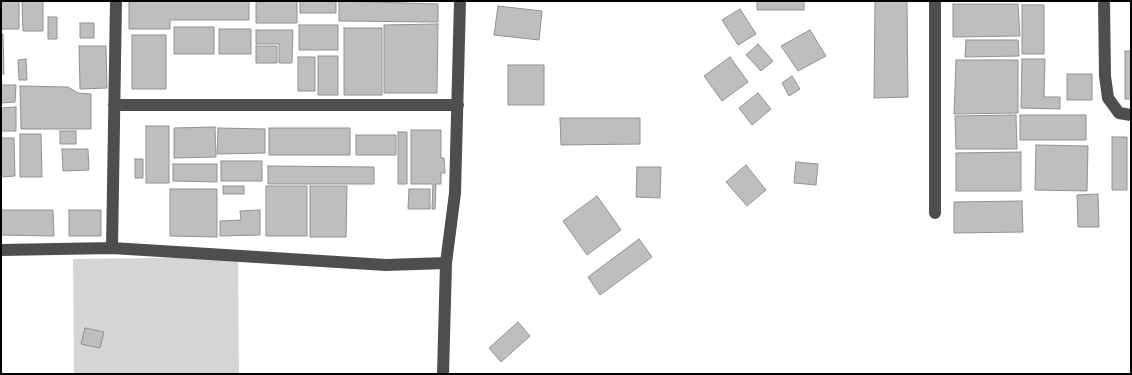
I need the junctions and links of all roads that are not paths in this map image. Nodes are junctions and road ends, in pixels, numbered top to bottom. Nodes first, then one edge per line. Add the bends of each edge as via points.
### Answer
1 (116, 1) edge
2 (460, 1) edge
3 (935, 1) edge
4 (1104, 1) edge
5 (114, 105) junction
6 (458, 105) junction
7 (1131, 115) edge
8 (934, 213) dead end
9 (112, 248) junction
10 (1, 250) edge
11 (446, 263) junction
12 (443, 374) edge

1 - 5 street
2 - 6 street
3 - 8 street
4 - 7 street via 1108,98 1119,113
5 - 6 street
5 - 9 street
6 - 11 street via 455,192
9 - 10 street
9 - 11 street via 386,265
11 - 12 street

